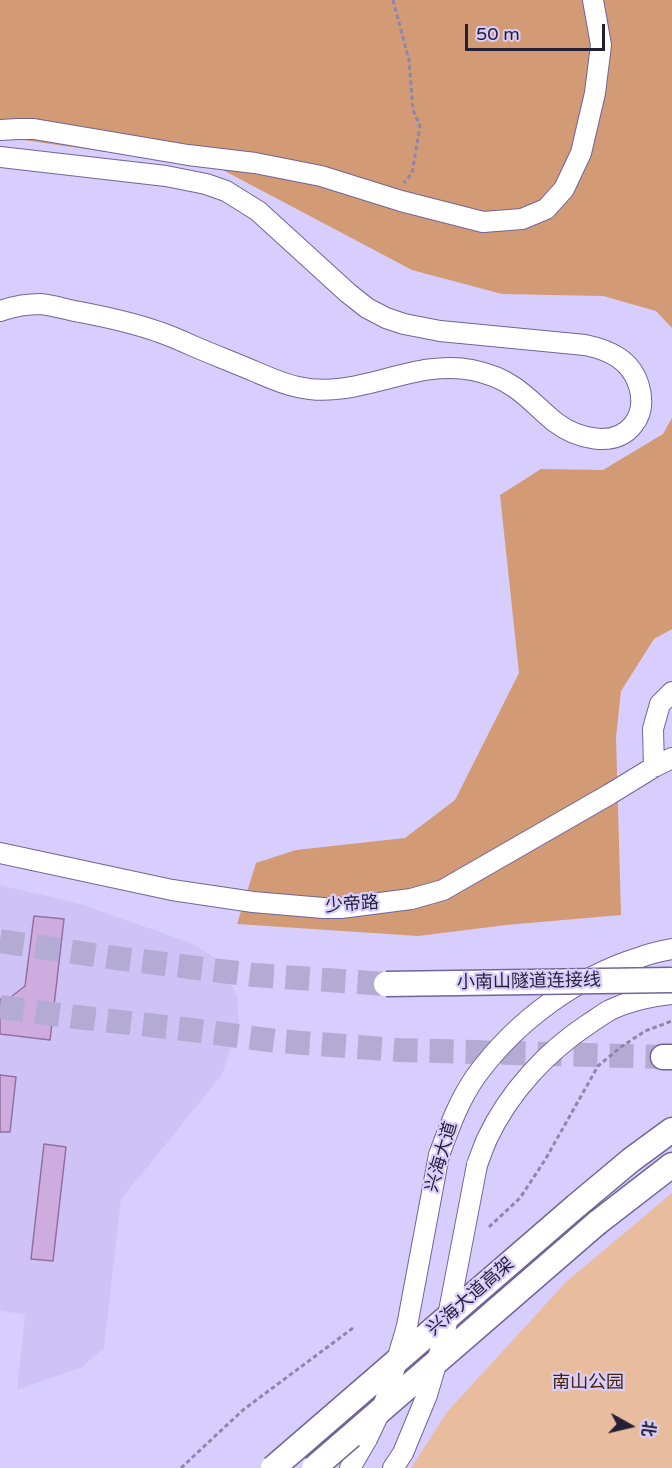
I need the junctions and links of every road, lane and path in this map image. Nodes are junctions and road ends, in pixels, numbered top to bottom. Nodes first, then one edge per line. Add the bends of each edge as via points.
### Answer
1 (393, 0) edge
2 (593, 0) edge
3 (0, 130) edge
4 (0, 157) edge
5 (381, 195) junction
6 (0, 311) edge
7 (672, 692) edge
8 (672, 758) edge
9 (654, 767) junction
10 (0, 853) edge
11 (672, 949) edge
12 (672, 980) edge
13 (387, 984) tunnel mouth
14 (672, 994) edge
15 (672, 1021) edge
16 (672, 1130) edge
17 (672, 1165) edge
18 (489, 1227) dead end
19 (353, 1328) dead end
20 (398, 1460) edge
21 (181, 1468) edge
22 (273, 1468) edge
23 (314, 1468) edge
24 (350, 1468) edge

1 - 5 path via 409,60 413,110 420,126 412,173 400,188
2 - 5 street via 601,45 595,93 581,153 564,189 546,209 522,219 483,222
3 - 5 street via 33,129 255,163 321,176
4 - 6 street via 166,176 226,191 258,211 367,308 404,324 440,331 600,348 613,353 631,370 640,390 640,409 638,420 630,429 610,439 599,439 556,423 509,384 473,370 448,367 345,389 308,389 283,384 159,332 95,315 41,304
7 - 9 street via 660,704 653,729
8 - 9 street, 少帝路
9 - 10 street, 少帝路 via 443,890 411,899 341,908 253,902 172,890
11 - 24 street, 兴海大道, bridge via 603,972 560,996 501,1045 476,1077 455,1114 439,1155 407,1326 385,1401
12 - 13 main road, 小南山隧道连接线, bridge
14 - 20 street, 兴海大道, bridge via 636,1000 608,1011 579,1030 554,1050 509,1101 477,1166 444,1337 427,1395
15 - 18 path via 645,1031 598,1066 520,1198
16 - 22 main road, 兴海大道高架, bridge via 576,1206
17 - 23 main road, 兴海大道高架, bridge via 597,1223
19 - 21 path via 243,1410

